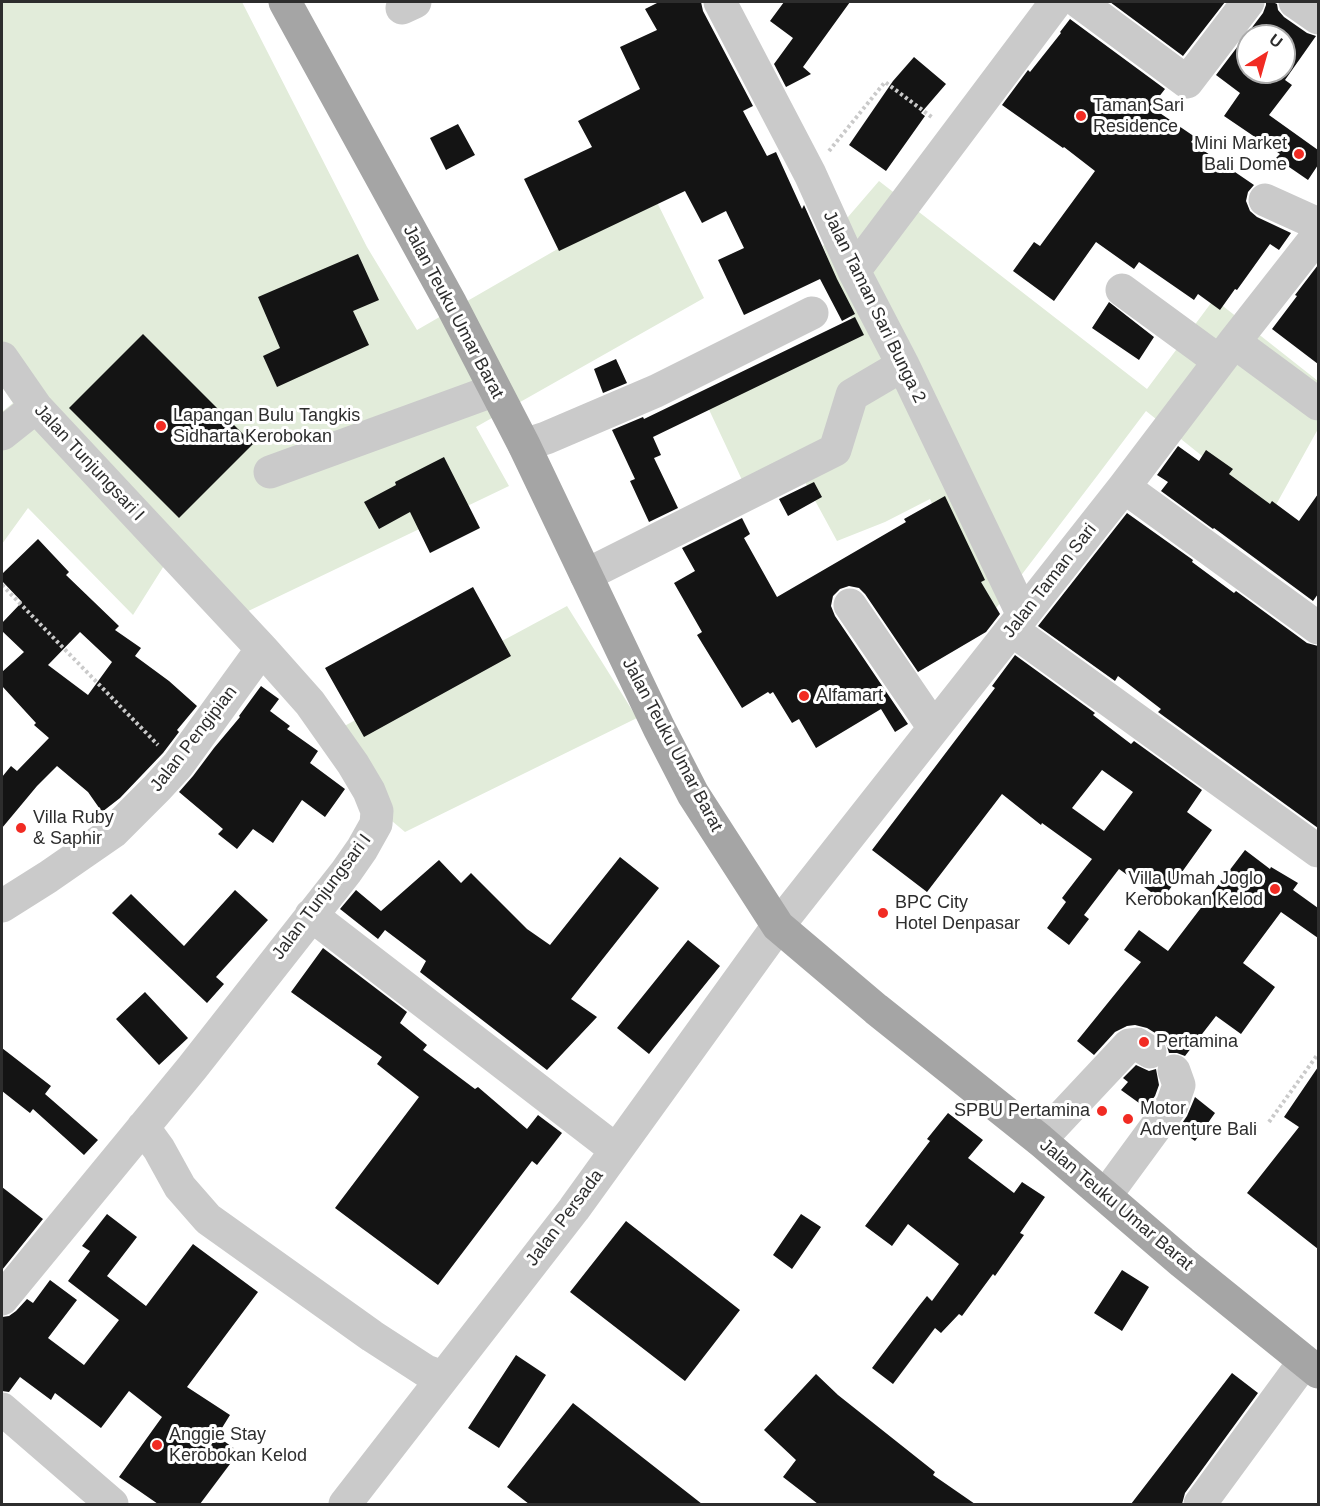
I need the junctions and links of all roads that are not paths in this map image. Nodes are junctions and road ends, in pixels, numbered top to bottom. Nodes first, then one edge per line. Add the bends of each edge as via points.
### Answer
1 (285, 2) edge
2 (720, 2) edge
3 (1056, 2) edge
4 (1078, 2) edge
5 (1248, 2) edge
6 (1294, 2) edge
7 (1318, 18) edge
8 (1265, 200) dead end
9 (1318, 224) edge
10 (1318, 235) edge
11 (854, 271) junction
12 (1122, 290) dead end
13 (812, 313) dead end
14 (1226, 351) junction
15 (2, 358) edge
16 (903, 365) junction
17 (495, 390) junction
18 (1318, 404) edge
19 (36, 407) junction
20 (2, 434) edge
21 (524, 445) junction
22 (270, 472) dead end
23 (1124, 487) junction
24 (586, 575) junction
25 (850, 605) dead end
26 (1316, 621) edge
27 (1017, 622) junction
28 (262, 649) junction
29 (934, 729) junction
30 (1318, 851) edge
31 (2, 906) edge
32 (311, 915) junction
33 (778, 926) junction
34 (143, 1127) junction
35 (1040, 1140) junction
36 (616, 1150) junction
37 (1106, 1196) junction
38 (2, 1299) edge
39 (1311, 1367) edge
40 (442, 1377) junction
41 (2, 1409) edge
42 (112, 1504) edge
43 (345, 1504) edge
44 (1200, 1504) edge

1 - 17 main road, Jalan Teuku Umar Barat
2 - 11 street, Jalan Taman Sari Bunga 2 via 810,174
3 - 11 street
4 - 5 street via 1187,82
6 - 7 street
8 - 9 street
10 - 14 street, Jalan Taman Sari
11 - 16 street, Jalan Taman Sari Bunga 2
12 - 14 street
13 - 21 street via 656,391
14 - 18 street
14 - 23 street, Jalan Taman Sari
15 - 19 street, Jalan Tunjungsari I
16 - 24 street via 852,395 835,450
16 - 27 street, Jalan Taman Sari Bunga 2
17 - 21 main road, Jalan Teuku Umar Barat
17 - 22 street
19 - 20 street
19 - 28 street, Jalan Tunjungsari I
21 - 24 main road, Jalan Teuku Umar Barat
23 - 26 street
23 - 27 street, Jalan Taman Sari
24 - 33 main road, Jalan Teuku Umar Barat via 693,794
25 - 29 street
27 - 29 street, Jalan Taman Sari
27 - 30 street
28 - 31 street, Jalan Pengipian via 178,765 113,832
28 - 32 street, Jalan Tunjungsari I via 310,703 353,764 377,812 376,824 362,849
29 - 33 street, Jalan Taman Sari
32 - 34 street, Jalan Tunjungsari I
32 - 36 street
33 - 35 main road, Jalan Teuku Umar Barat
33 - 36 street, Jalan Persada
34 - 38 street, Jalan Tunjungsari I
34 - 40 street via 180,1186 208,1219 372,1336
35 - 37 main road, Jalan Teuku Umar Barat
35 - 37 street via 1129,1045 1137,1044 1162,1062 1179,1085 1172,1105
36 - 40 street, Jalan Persada
37 - 39 main road, Jalan Teuku Umar Barat
39 - 44 street
40 - 43 street, Jalan Persada
41 - 42 street

